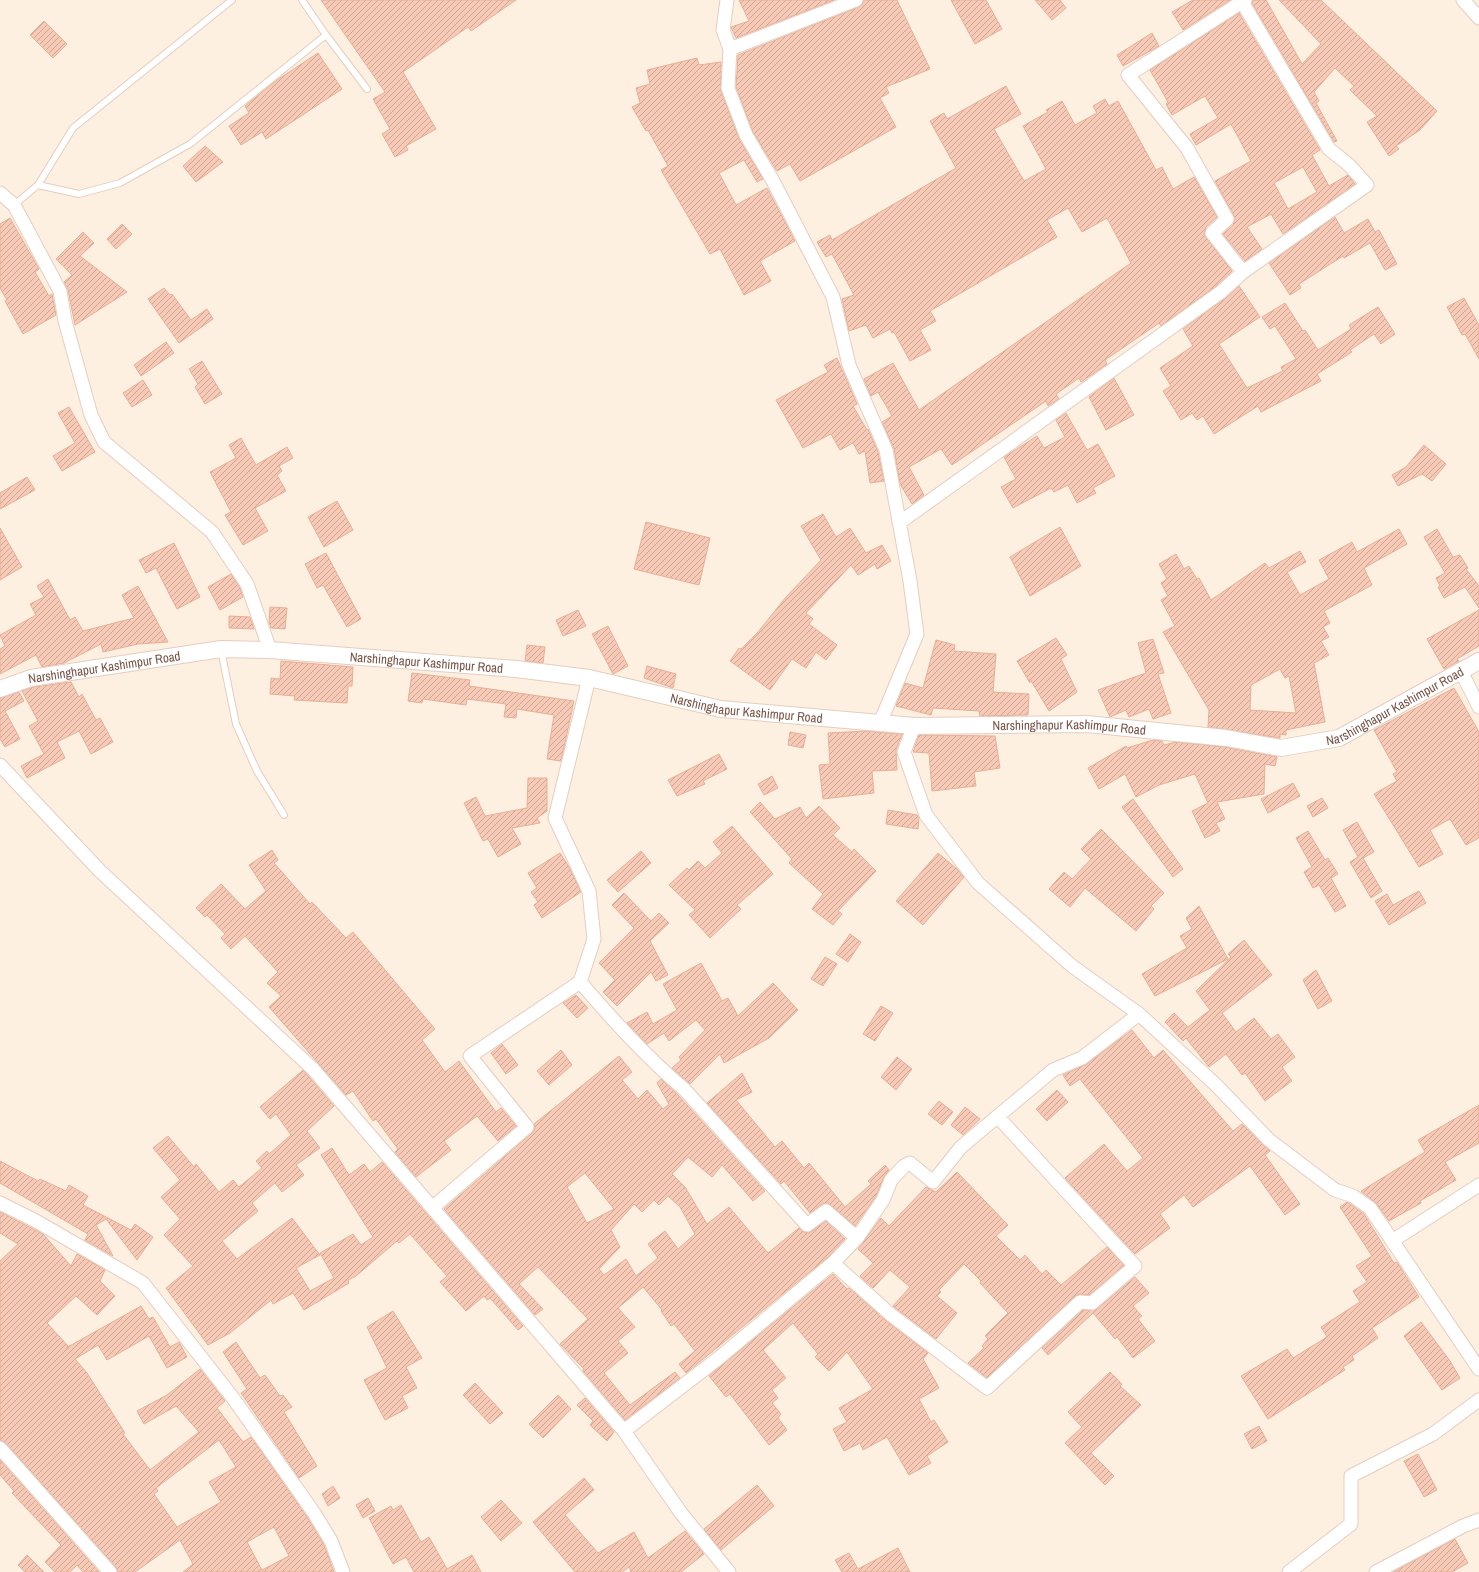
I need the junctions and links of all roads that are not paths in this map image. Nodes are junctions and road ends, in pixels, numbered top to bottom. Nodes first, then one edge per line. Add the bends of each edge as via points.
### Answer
1 (232, 0) edge
2 (302, 0) edge
3 (727, 0) edge
4 (856, 0) edge
5 (1464, 0) edge
6 (1243, 1) edge
7 (1479, 18) edge
8 (326, 34) junction
9 (730, 49) junction
10 (367, 89) dead end
11 (38, 184) junction
12 (0, 193) edge
13 (14, 205) junction
14 (1243, 272) junction
15 (899, 523) junction
16 (221, 649) junction
17 (270, 650) junction
18 (1479, 661) edge
19 (1460, 671) junction
20 (589, 678) junction
21 (0, 688) edge
22 (1479, 707) edge
23 (880, 723) junction
24 (914, 726) junction
25 (0, 766) edge
26 (284, 815) dead end
27 (580, 982) junction
28 (1139, 1014) junction
29 (998, 1117) junction
30 (1479, 1185) edge
31 (0, 1203) edge
32 (432, 1208) junction
33 (857, 1238) junction
34 (1392, 1241) junction
35 (833, 1263) junction
36 (1479, 1369) edge
37 (1479, 1400) edge
38 (624, 1431) junction
39 (0, 1448) edge
40 (1479, 1520) edge
41 (1293, 1571) edge
42 (110, 1572) edge
43 (343, 1572) edge
44 (729, 1572) edge
45 (1376, 1572) edge

1 - 11 lane via 73,128
2 - 8 lane
3 - 9 street via 723,30
4 - 9 street
5 - 7 street
6 - 14 street via 1329,150 1349,165 1367,185
6 - 14 street via 1128,75 1187,148 1227,219 1212,233
8 - 10 lane
8 - 11 lane via 190,144 120,183 79,194
9 - 15 street via 728,88 746,135 773,181 833,297 849,365 886,450
11 - 13 lane
12 - 13 street
13 - 17 street via 60,291 65,321 91,414 104,442 212,532 247,584
14 - 15 street via 1222,292
15 - 23 street via 917,634
16 - 17 street, Narshinghapur Kashimpur Road
16 - 21 street, Narshinghapur Kashimpur Road via 31,678
16 - 26 lane via 236,724 257,771
17 - 20 street, Narshinghapur Kashimpur Road
18 - 19 street, Narshinghapur Kashimpur Road
19 - 22 street
19 - 24 street, Narshinghapur Kashimpur Road via 1339,738 1281,748 1226,738 1087,724
20 - 23 street, Narshinghapur Kashimpur Road via 720,710
20 - 27 street via 555,818 590,897 594,938
23 - 24 street, Narshinghapur Kashimpur Road
24 - 28 street via 904,752 926,815 978,883 1072,966
25 - 32 street via 100,871 313,1069
27 - 32 street via 470,1056 527,1127
27 - 33 street via 631,1040 684,1089 807,1225 826,1211
28 - 29 street via 1082,1058 1053,1070
28 - 34 street via 1216,1085 1269,1140 1335,1190 1353,1196 1370,1208
29 - 33 street via 961,1147 933,1182 910,1163 904,1166 891,1180 882,1200
29 - 35 street via 1135,1266 1092,1303 1080,1302 987,1388 890,1314
30 - 34 street
31 - 43 street via 143,1283 233,1398 314,1513 331,1541
32 - 38 street
33 - 35 street
34 - 36 street
35 - 38 street via 720,1357
37 - 41 street via 1433,1434 1351,1476 1351,1524
38 - 44 street via 681,1513
39 - 42 street
40 - 45 street

